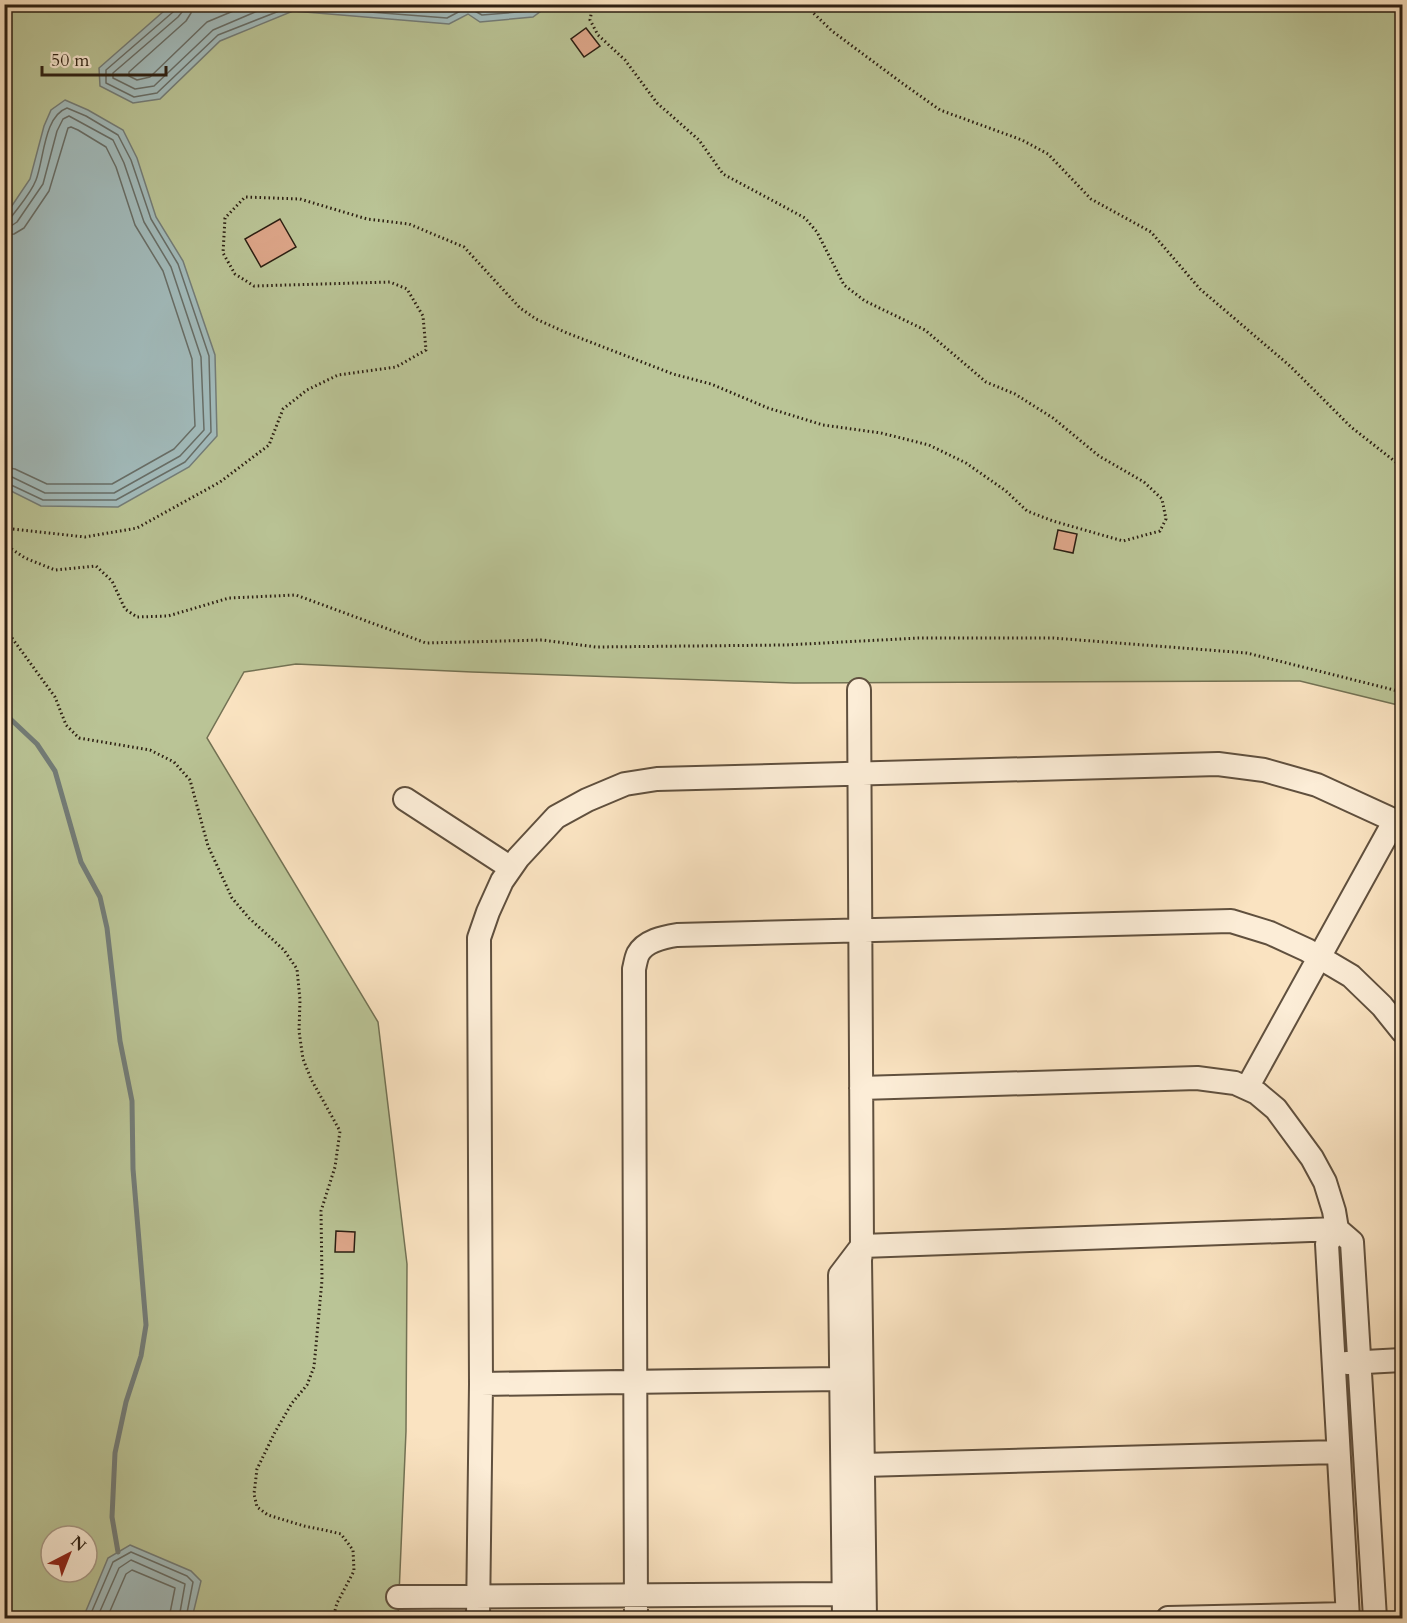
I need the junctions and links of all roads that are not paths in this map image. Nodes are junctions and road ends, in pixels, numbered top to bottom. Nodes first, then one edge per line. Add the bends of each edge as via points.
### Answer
1 (859, 690) dead end
2 (859, 774) junction
3 (405, 799) dead end
4 (1399, 822) edge
5 (511, 868) junction
6 (860, 930) junction
7 (1319, 957) junction
8 (1402, 1031) edge
9 (861, 1088) junction
10 (1247, 1088) junction
11 (1337, 1229) junction
12 (862, 1246) junction
13 (1402, 1360) edge
14 (1360, 1362) junction
15 (1334, 1363) junction
16 (842, 1379) junction
17 (636, 1382) junction
18 (481, 1384) junction
19 (1338, 1452) junction
20 (863, 1465) junction
21 (844, 1594) junction
22 (636, 1596) junction
23 (398, 1597) dead end
24 (478, 1607) edge
25 (1348, 1616) edge
26 (636, 1618) edge
27 (844, 1618) edge
28 (865, 1618) edge
29 (1168, 1618) edge
30 (1375, 1618) edge

1 - 2 street
2 - 4 street via 1218,764 1264,770 1317,785
2 - 5 street via 657,779 625,784 556,817
2 - 6 street
3 - 5 street
4 - 7 street
5 - 18 street via 479,938
6 - 7 street via 1231,921 1270,933
6 - 9 street
6 - 17 street via 677,935 662,937 638,954 634,969
7 - 8 street via 1351,976
7 - 10 street
9 - 10 street via 1197,1078
9 - 12 street
10 - 11 street via 1276,1109 1312,1158 1325,1182
11 - 12 street
11 - 14 street via 1352,1242
11 - 15 street via 1327,1244
12 - 16 street via 840,1275
12 - 20 street
13 - 14 street
14 - 15 street
14 - 30 street
15 - 19 street
16 - 17 street
16 - 21 street
17 - 18 street
17 - 22 street
18 - 24 street
19 - 20 street
19 - 25 street
20 - 28 street
21 - 22 street
21 - 27 street
22 - 24 street
22 - 26 street
23 - 24 street
25 - 29 street

